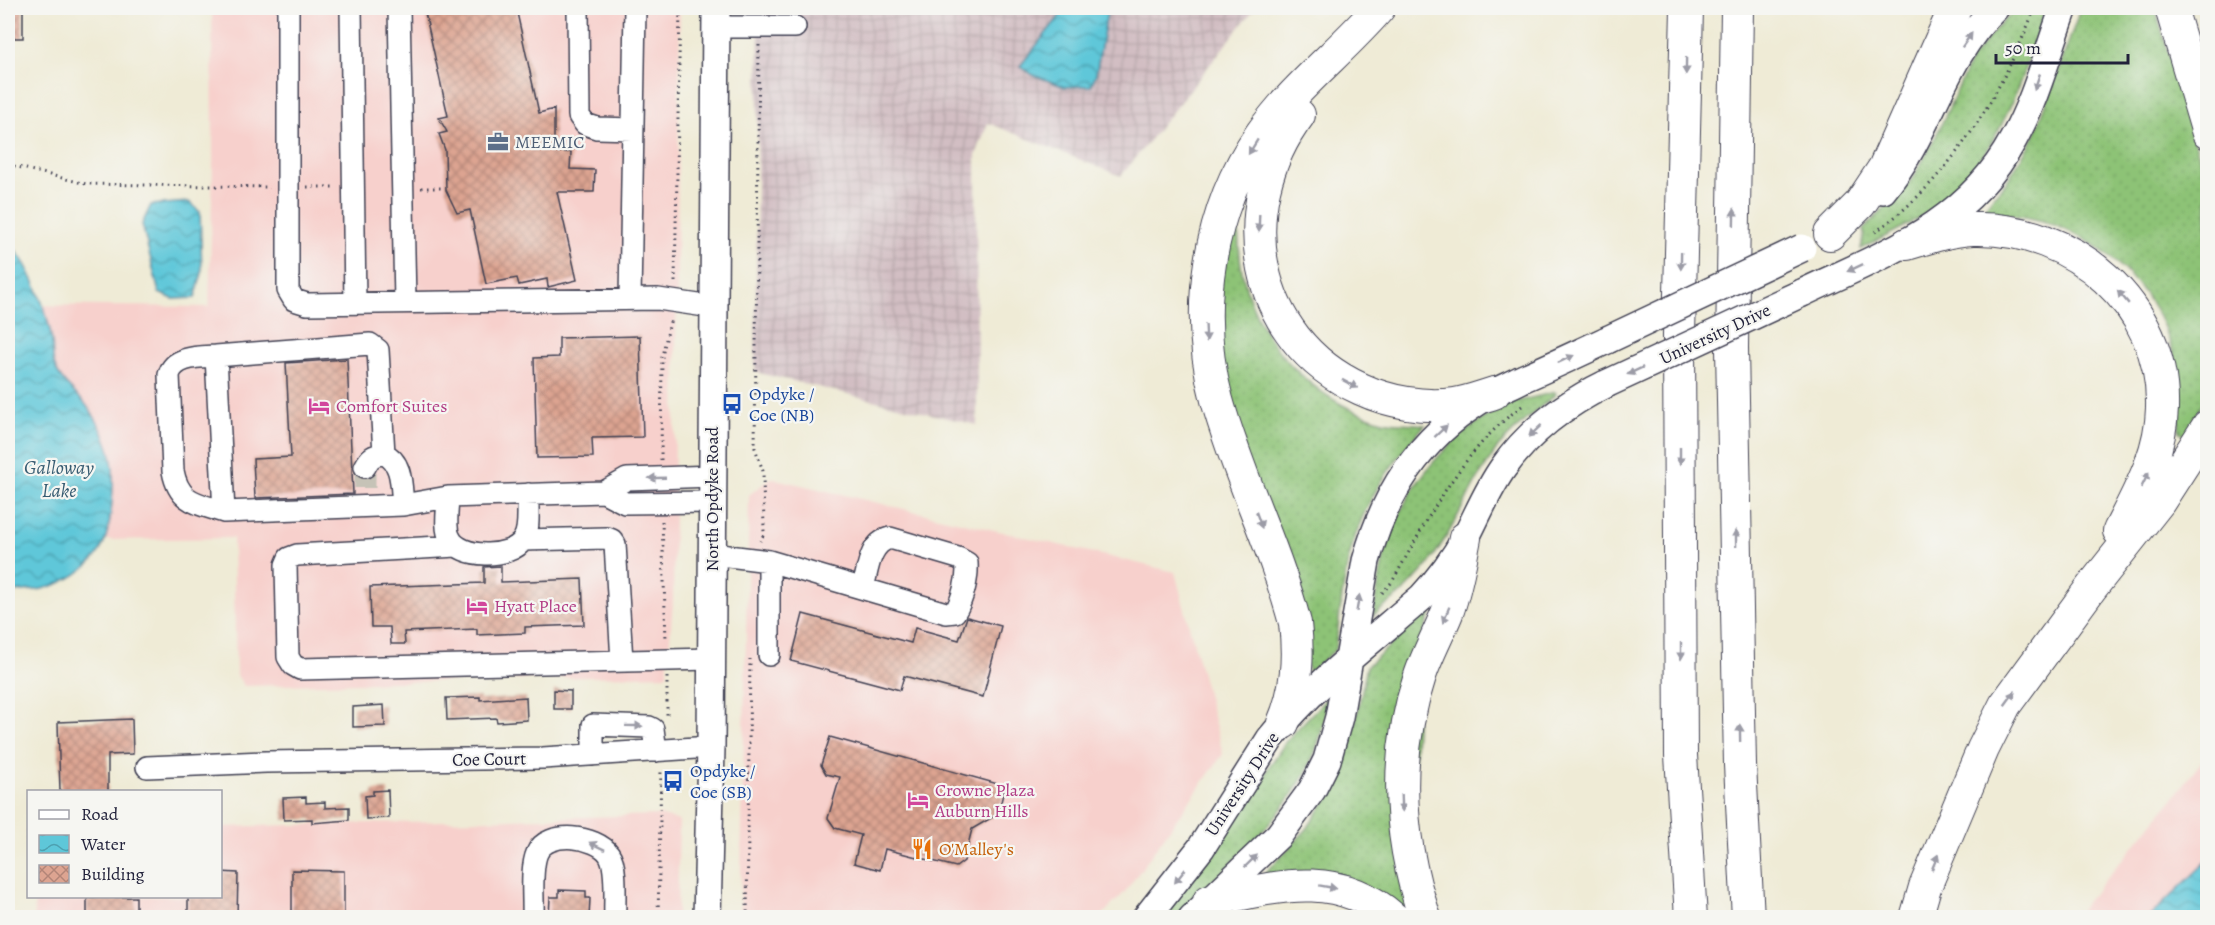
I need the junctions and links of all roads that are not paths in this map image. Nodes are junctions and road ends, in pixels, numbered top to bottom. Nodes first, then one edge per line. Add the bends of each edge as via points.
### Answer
1 (288, 8) edge
2 (351, 8) edge
3 (399, 8) edge
4 (578, 8) edge
5 (635, 8) edge
6 (1687, 8) edge
7 (1737, 8) edge
8 (1955, 8) edge
9 (1995, 8) edge
10 (2064, 8) edge
11 (2170, 8) edge
12 (716, 17) edge
13 (1371, 17) edge
14 (795, 27) dead end
15 (633, 129) junction
16 (2208, 133) edge
17 (1830, 234) junction
18 (1907, 244) junction
19 (630, 299) junction
20 (405, 302) junction
21 (355, 303) junction
22 (712, 307) junction
23 (216, 356) junction
24 (1494, 393) junction
25 (2208, 426) edge
26 (384, 454) junction
27 (365, 467) dead end
28 (713, 489) junction
29 (528, 494) junction
30 (448, 497) junction
31 (403, 505) junction
32 (224, 512) junction
33 (1465, 538) junction
34 (523, 540) junction
35 (457, 546) junction
36 (712, 554) junction
37 (761, 560) junction
38 (862, 588) junction
39 (2091, 588) junction
40 (760, 652) road end
41 (711, 659) junction
42 (622, 661) junction
43 (1349, 661) junction
44 (1282, 723) junction
45 (711, 747) junction
46 (656, 751) junction
47 (593, 755) junction
48 (1740, 765) junction
49 (147, 767) dead end
50 (1200, 909) edge
51 (533, 918) edge
52 (615, 918) edge
53 (707, 918) edge
54 (1146, 918) edge
55 (1394, 918) edge
56 (1425, 918) edge
57 (1691, 918) edge
58 (1748, 918) edge
59 (1761, 918) edge
60 (1916, 918) edge

1 - 21 street via 288,290 294,300 307,304
2 - 21 street
3 - 20 street
4 - 15 street via 579,116 585,124 597,128
5 - 15 street
6 -> 57 highway via 1679,347 1682,755
48 -> 7 highway via 1732,348
8 - 17 highway via 1884,168 1860,204
17 -> 9 main road via 1864,209 1894,177 1956,57
10 -> 18 main road, University Drive via 2023,120 2001,159 1961,206
11 - 16 highway
12 - 14 street via 760,27
12 - 22 main road, North Opdyke Road
13 -> 24 highway via 1288,130 1270,165 1260,201 1259,238 1272,298 1305,350 1335,375 1371,394 1432,405 1454,404
13 -> 44 highway via 1286,103 1250,151 1223,208 1206,291 1206,335 1217,400 1295,623 1296,677
15 - 19 street
24 -> 17 main road, bridge
18 -> 33 main road, University Drive, bridge via 1582,396 1534,431 1516,451 1490,488
39 -> 18 highway via 2157,450 2162,388 2145,330 2123,295 2094,267 2038,239 1974,229 1942,233
19 - 20 street
19 - 22 street
20 - 21 street
22 - 28 main road, North Opdyke Road
23 - 26 street via 370,344 378,350
23 - 32 street
23 - 32 street via 193,358 171,368 173,471 181,494
43 -> 24 main road via 1366,561 1392,492 1424,448 1448,424
25 - 39 highway via 2159,502
26 - 27 street via 373,455
26 - 31 street via 392,458 399,471
28 - 29 street via 625,503 604,492
28 - 36 main road, North Opdyke Road
29 - 30 street
29 - 34 street
30 - 31 street
30 - 35 street via 448,533
31 - 32 street via 365,500
33 - 43 main road, University Drive via 1422,597
33 -> 56 highway via 1447,612 1414,697 1402,763 1404,832 1413,882
34 - 35 street via 504,553 469,553
34 - 42 street via 612,540
35 - 42 street via 288,558 288,657 293,665 300,669
36 - 37 street
36 - 41 main road, North Opdyke Road
37 - 38 street
37 - 40 street
38 - 38 street via 946,613 955,612 968,572 967,563 890,538 874,547
60 -> 39 highway via 1938,855 2005,705
41 - 42 street
41 - 45 main road, North Opdyke Road
43 - 44 main road, University Drive
50 -> 43 main road via 1279,835 1312,790 1335,739
44 -> 54 main road, University Drive via 1201,848
45 - 46 street, Coe Court
45 - 53 main road, North Opdyke Road
46 - 47 street, Coe Court
47 -> 46 street via 593,725 649,727 655,734
47 - 49 street, Coe Court
48 - 58 highway
48 - 59 highway
50 -> 55 highway via 1286,886 1326,886 1358,896
52 -> 51 street via 614,865 609,853 598,844 567,837 554,838 537,853

